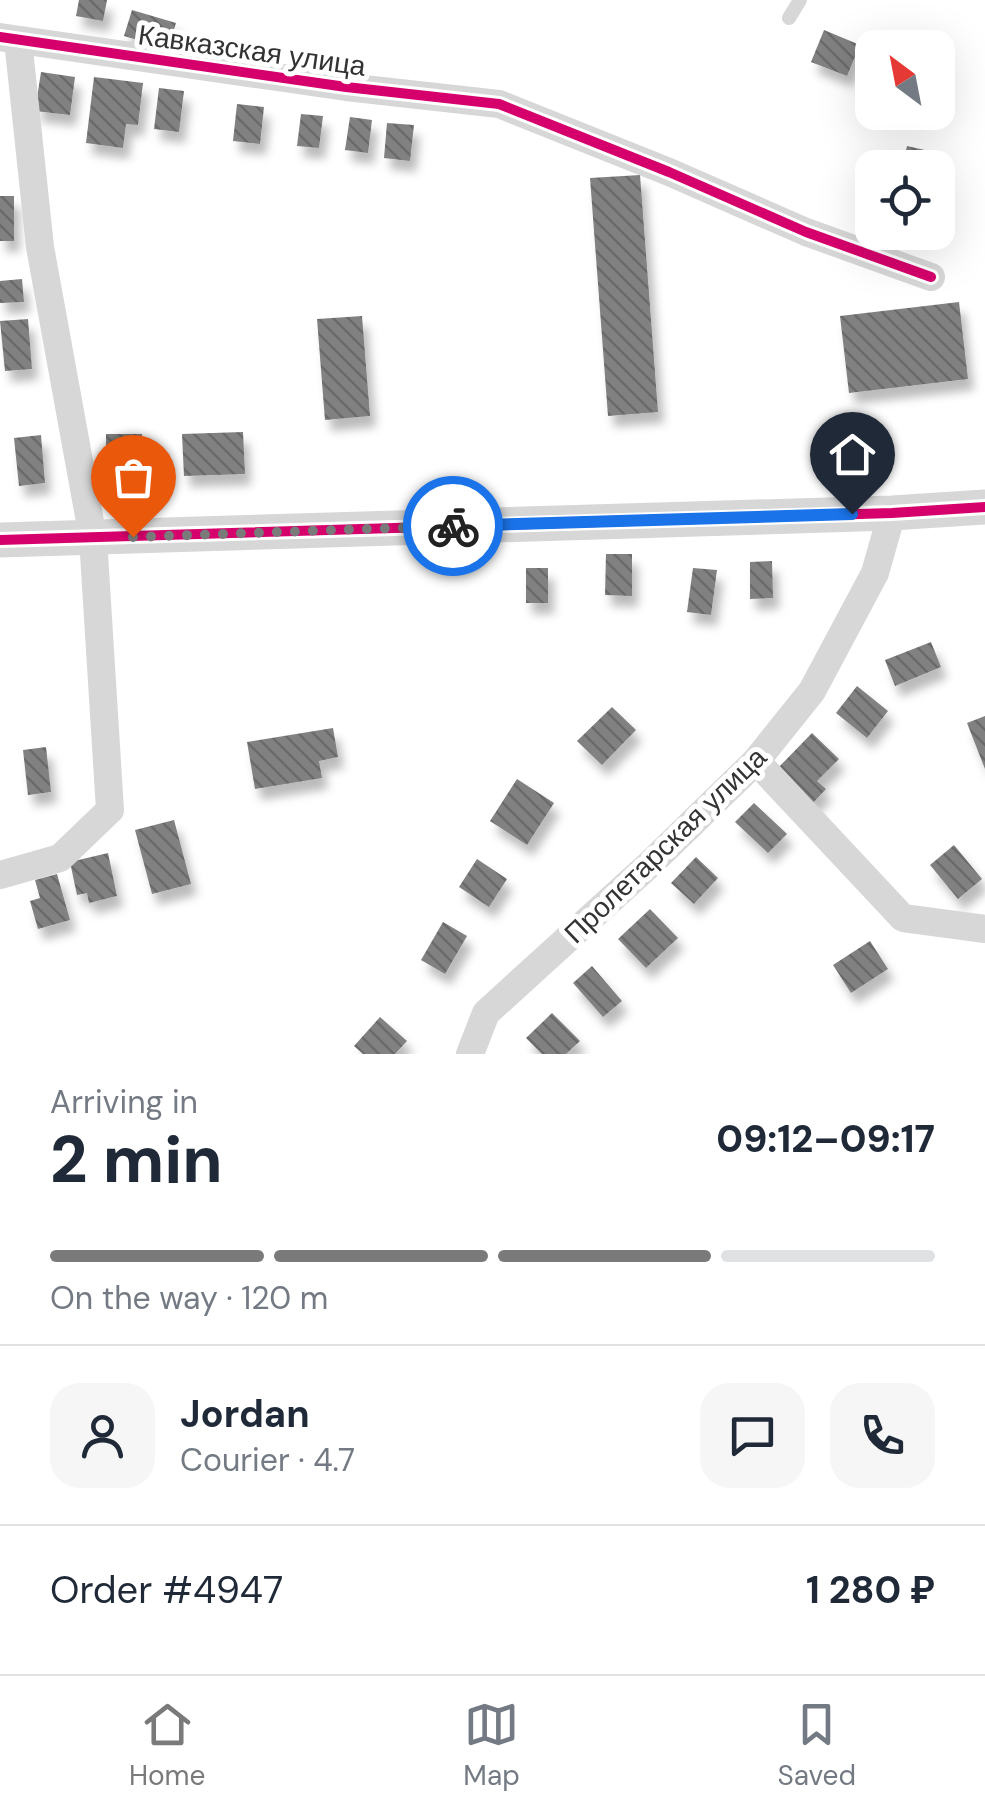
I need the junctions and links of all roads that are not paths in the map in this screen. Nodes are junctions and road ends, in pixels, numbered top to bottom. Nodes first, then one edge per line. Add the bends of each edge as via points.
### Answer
1 (800, 0) edge
2 (790, 18) dead end
3 (9, 38) edge
4 (931, 277) dead end
5 (985, 507) edge
6 (892, 513) junction
7 (93, 538) junction
8 (0, 540) edge
9 (756, 761) junction
10 (0, 875) edge
11 (985, 930) edge
12 (470, 1054) edge

1 - 2 lane
3 - 4 street, Кавказская улица via 499,104
3 - 7 street
5 - 6 street
6 - 7 street
6 - 9 street, Пролетарская улица via 875,573 812,691
7 - 8 street
7 - 10 street via 110,810 60,858
9 - 11 street via 903,918
9 - 12 street, Пролетарская улица via 486,1013

